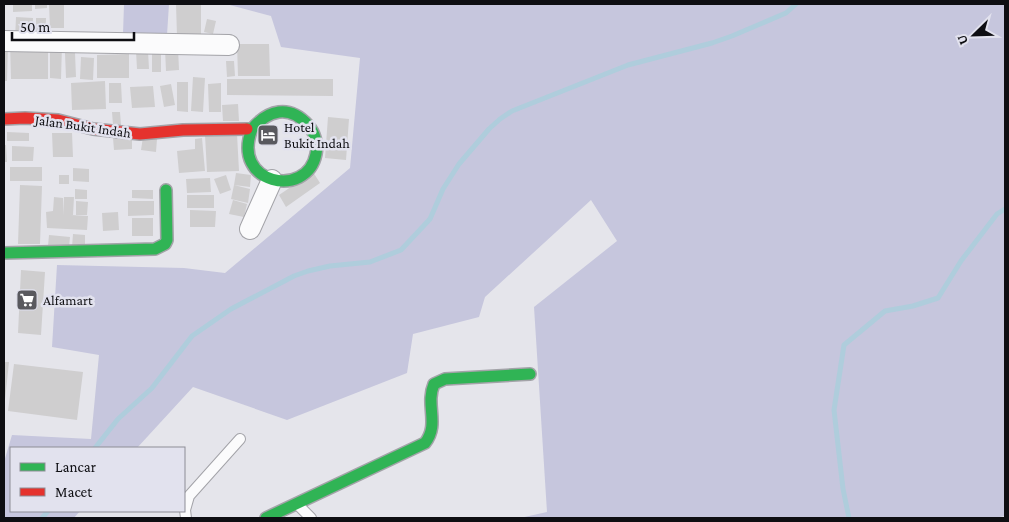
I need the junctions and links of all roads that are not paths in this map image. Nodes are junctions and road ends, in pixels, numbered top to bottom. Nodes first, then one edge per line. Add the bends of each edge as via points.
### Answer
1 (4, 41) edge
2 (229, 45) dead end
3 (4, 119) edge
4 (252, 129) junction
5 (272, 180) junction
6 (166, 190) dead end
7 (250, 229) dead end
8 (4, 252) edge
9 (530, 374) dead end
10 (240, 439) dead end
11 (297, 504) junction
12 (186, 518) edge
13 (266, 518) edge
14 (311, 518) edge

1 - 2 street
3 - 4 street, Jalan Bukit Indah via 58,120 93,129 140,134
4 - 5 street via 247,144 250,160 258,172
4 - 5 street via 261,118 274,112 288,112 301,117 312,127 317,141 316,155 310,168 299,177 286,181
5 - 7 street
6 - 8 street via 167,240 155,249
9 - 11 street via 445,380 434,384 429,393 434,430 425,443
10 - 12 lane via 190,496
11 - 13 street
11 - 14 lane

